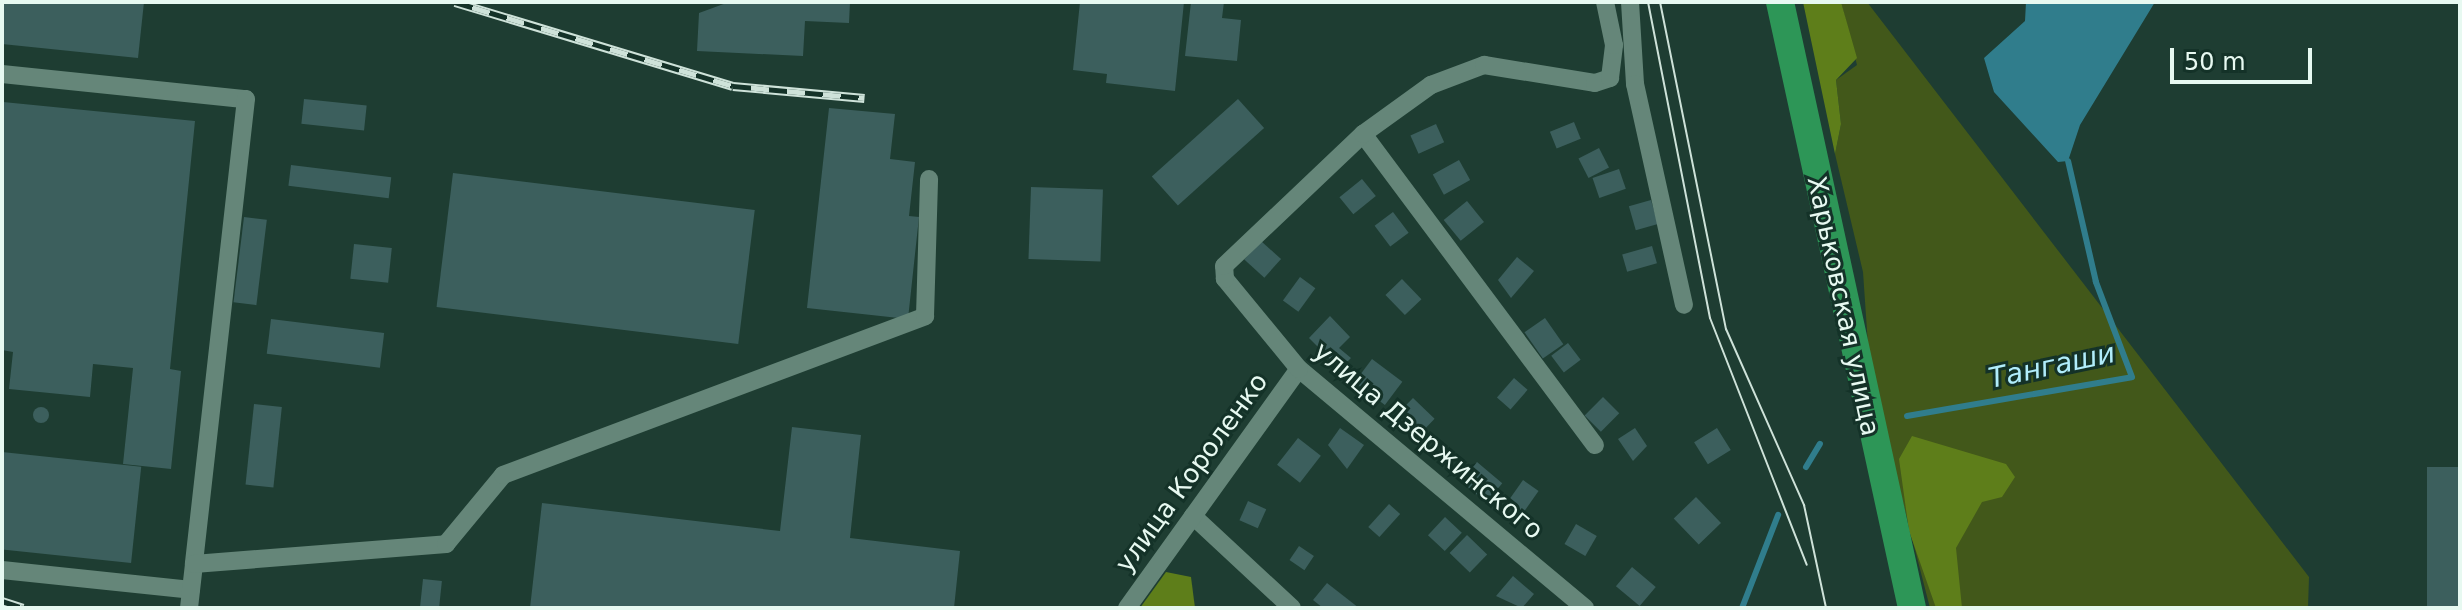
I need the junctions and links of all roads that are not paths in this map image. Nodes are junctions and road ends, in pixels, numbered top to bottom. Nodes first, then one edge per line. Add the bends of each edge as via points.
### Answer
1 (1605, 2) edge
2 (1630, 2) edge
3 (1780, 2) edge
4 (2, 74) edge
5 (1363, 134) junction
6 (929, 179) dead end
7 (1684, 305) dead end
8 (1299, 369) junction
9 (1595, 445) dead end
10 (1193, 516) junction
11 (194, 564) junction
12 (2, 570) edge
13 (190, 599) edge
14 (1127, 608) edge
15 (1292, 608) edge
16 (1585, 608) edge
17 (1912, 608) edge

1 - 5 street, улица Дзержинского via 1614,45 1610,78 1595,83 1484,65 1431,85
2 - 7 street via 1635,84
3 - 17 main road, Харьковская улица
4 - 11 street via 246,99
5 - 8 street, улица Дзержинского via 1224,266 1225,279
5 - 9 street
6 - 11 street via 925,316 503,475 446,544
8 - 10 street, улица Короленко
8 - 16 street, улица Дзержинского
10 - 14 street, улица Короленко
10 - 15 street
11 - 13 street
12 - 13 street

